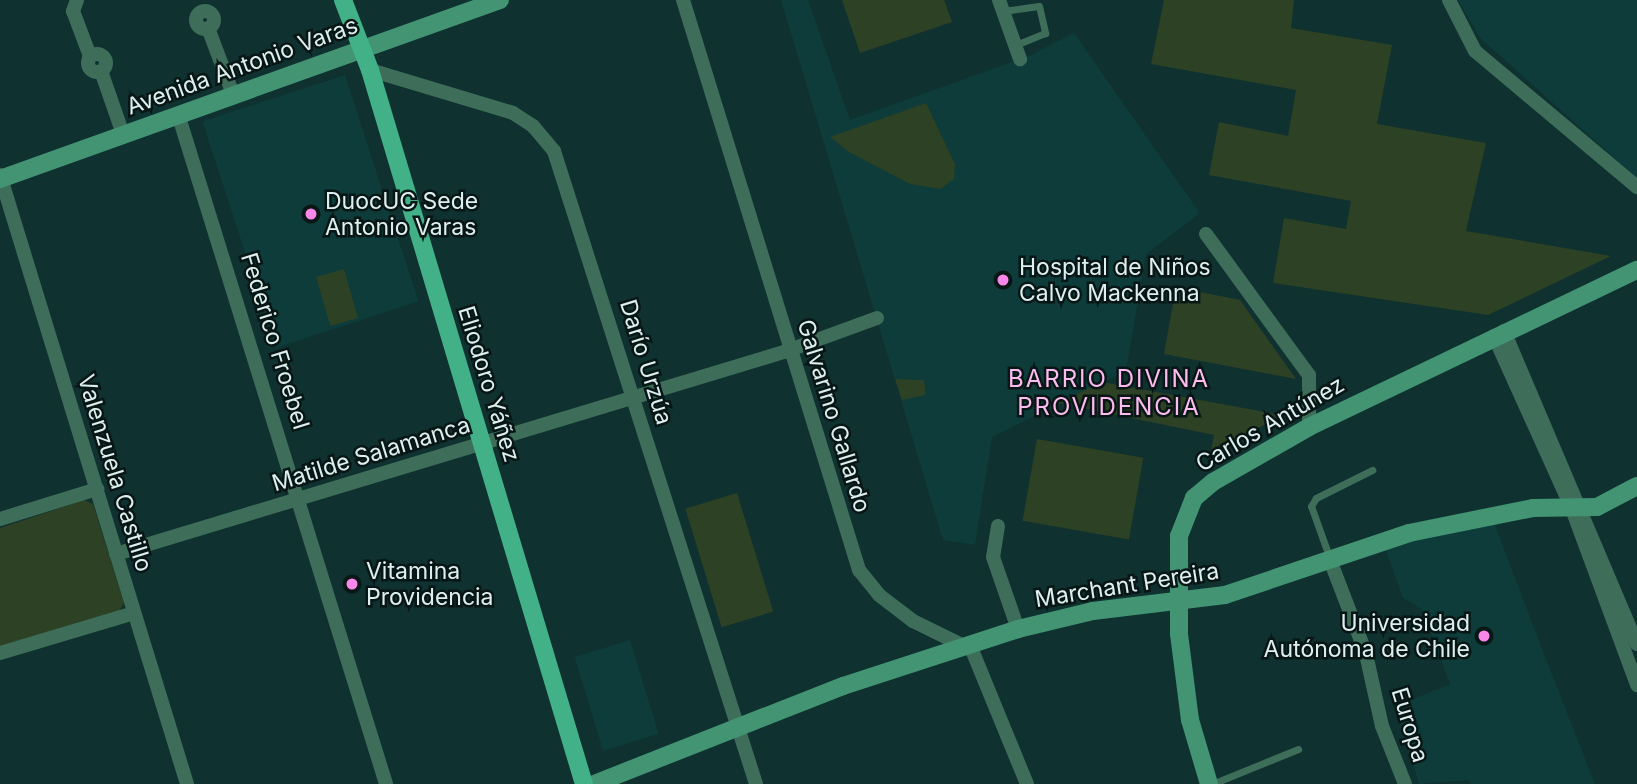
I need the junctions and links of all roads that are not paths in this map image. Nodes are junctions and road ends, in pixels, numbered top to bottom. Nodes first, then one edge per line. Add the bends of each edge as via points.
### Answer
1 (77, 0) edge
2 (343, 0) edge
3 (500, 0) edge
4 (683, 0) edge
5 (1449, 0) edge
6 (1001, 6) edge
7 (208, 28) dead end
8 (363, 48) junction
9 (1018, 52) joint
10 (370, 70) junction
11 (233, 94) junction
12 (178, 114) junction
13 (123, 134) junction
14 (0, 177) edge
15 (1637, 187) edge
16 (1206, 234) dead end
17 (1637, 270) edge
18 (877, 318) dead end
19 (1499, 334) junction
20 (790, 350) junction
21 (634, 398) junction
22 (1309, 427) junction
23 (482, 444) junction
24 (1373, 470) dead end
25 (1637, 486) edge
26 (97, 489) junction
27 (299, 500) junction
28 (1578, 509) junction
29 (0, 519) edge
30 (998, 526) dead end
31 (116, 554) junction
32 (1330, 560) junction
33 (1178, 599) junction
34 (134, 613) junction
35 (1018, 629) junction
36 (1637, 644) edge
37 (968, 645) junction
38 (0, 653) edge
39 (1637, 685) edge
40 (736, 731) junction
41 (1298, 749) dead end
42 (187, 784) edge
43 (386, 784) edge
44 (584, 784) edge
45 (594, 784) edge
46 (756, 784) edge
47 (1027, 784) edge
48 (1210, 784) edge
49 (1405, 784) edge

1 - 13 street via 73,10 90,56 104,58 101,71
2 - 8 main road, Eliodoro Yáñez
3 - 8 street, Avenida Antonio Varas
4 - 20 street, Galvarino Gallardo
5 - 15 street via 1475,51
6 - 9 street
6 - 9 lane via 1039,6 1045,33
7 - 11 street
8 - 10 main road, Eliodoro Yáñez
8 - 11 street, Avenida Antonio Varas
10 - 21 street, Darío Urzúa via 501,108 525,120 548,142 562,170
10 - 23 main road, Eliodoro Yáñez
11 - 12 street, Avenida Antonio Varas
12 - 13 street, Avenida Antonio Varas
12 - 27 street, Federico Froebel
13 - 14 street, Avenida Antonio Varas
14 - 26 street, Valenzuela Castillo
16 - 22 street via 1309,375
17 - 19 street, Carlos Antúnez
18 - 20 street, Matilde Salamanca
19 - 22 street, Carlos Antúnez
19 - 28 street
20 - 21 street, Matilde Salamanca
20 - 37 street, Galvarino Gallardo via 863,579 913,621
21 - 23 street, Matilde Salamanca
21 - 40 street, Darío Urzúa
22 - 33 street, Carlos Antúnez via 1213,482 1194,498 1179,536
23 - 27 street, Matilde Salamanca
23 - 44 main road, Eliodoro Yáñez
24 - 32 lane via 1316,498 1311,506
25 - 28 street, Marchant Pereira via 1608,504
26 - 29 street
26 - 31 street, Valenzuela Castillo
27 - 31 street, Matilde Salamanca
27 - 43 street, Federico Froebel
28 - 32 street, Marchant Pereira via 1533,508 1440,525
28 - 36 street
28 - 39 street
30 - 35 street via 993,556
31 - 34 street, Valenzuela Castillo
32 - 33 street, Marchant Pereira via 1249,589
32 - 49 street, Europa via 1366,654 1382,726
33 - 35 street, Marchant Pereira via 1093,611
33 - 48 street, Carlos Antúnez via 1185,689
34 - 38 street
34 - 42 street, Valenzuela Castillo
35 - 37 street, Marchant Pereira
37 - 40 street, Marchant Pereira via 843,686
37 - 47 street via 981,663
40 - 45 street, Marchant Pereira
40 - 46 street, Darío Urzúa
41 - 48 lane

